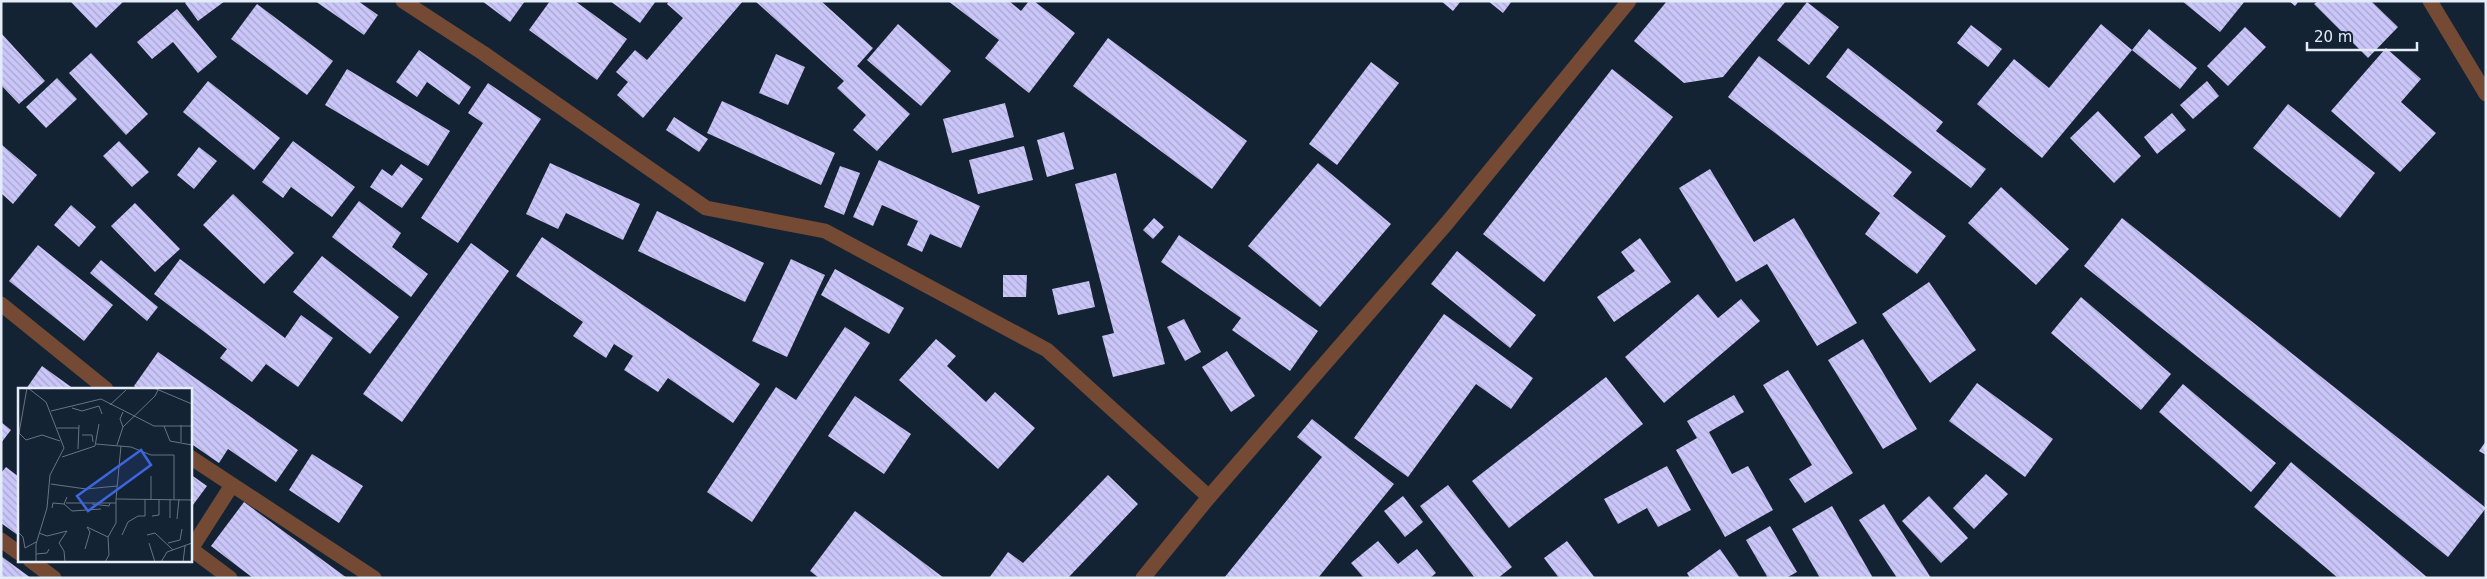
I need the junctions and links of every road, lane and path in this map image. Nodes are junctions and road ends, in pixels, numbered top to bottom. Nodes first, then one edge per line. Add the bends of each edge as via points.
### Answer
1 (404, 1) edge
2 (1629, 1) edge
3 (2430, 1) edge
4 (2486, 94) edge
5 (1, 304) edge
6 (105, 388) edge
7 (191, 458) edge
8 (232, 485) junction
9 (1209, 497) junction
10 (1, 540) edge
11 (18, 552) edge
12 (33, 562) edge
13 (54, 578) edge
14 (230, 578) edge
15 (374, 578) edge
16 (1144, 578) edge

1 - 9 street via 706,208 825,231 1046,350
2 - 9 street via 1447,223
3 - 4 street
5 - 6 street
7 - 8 street
8 - 14 street via 191,549
8 - 15 street
9 - 16 street
10 - 11 street
12 - 13 street

